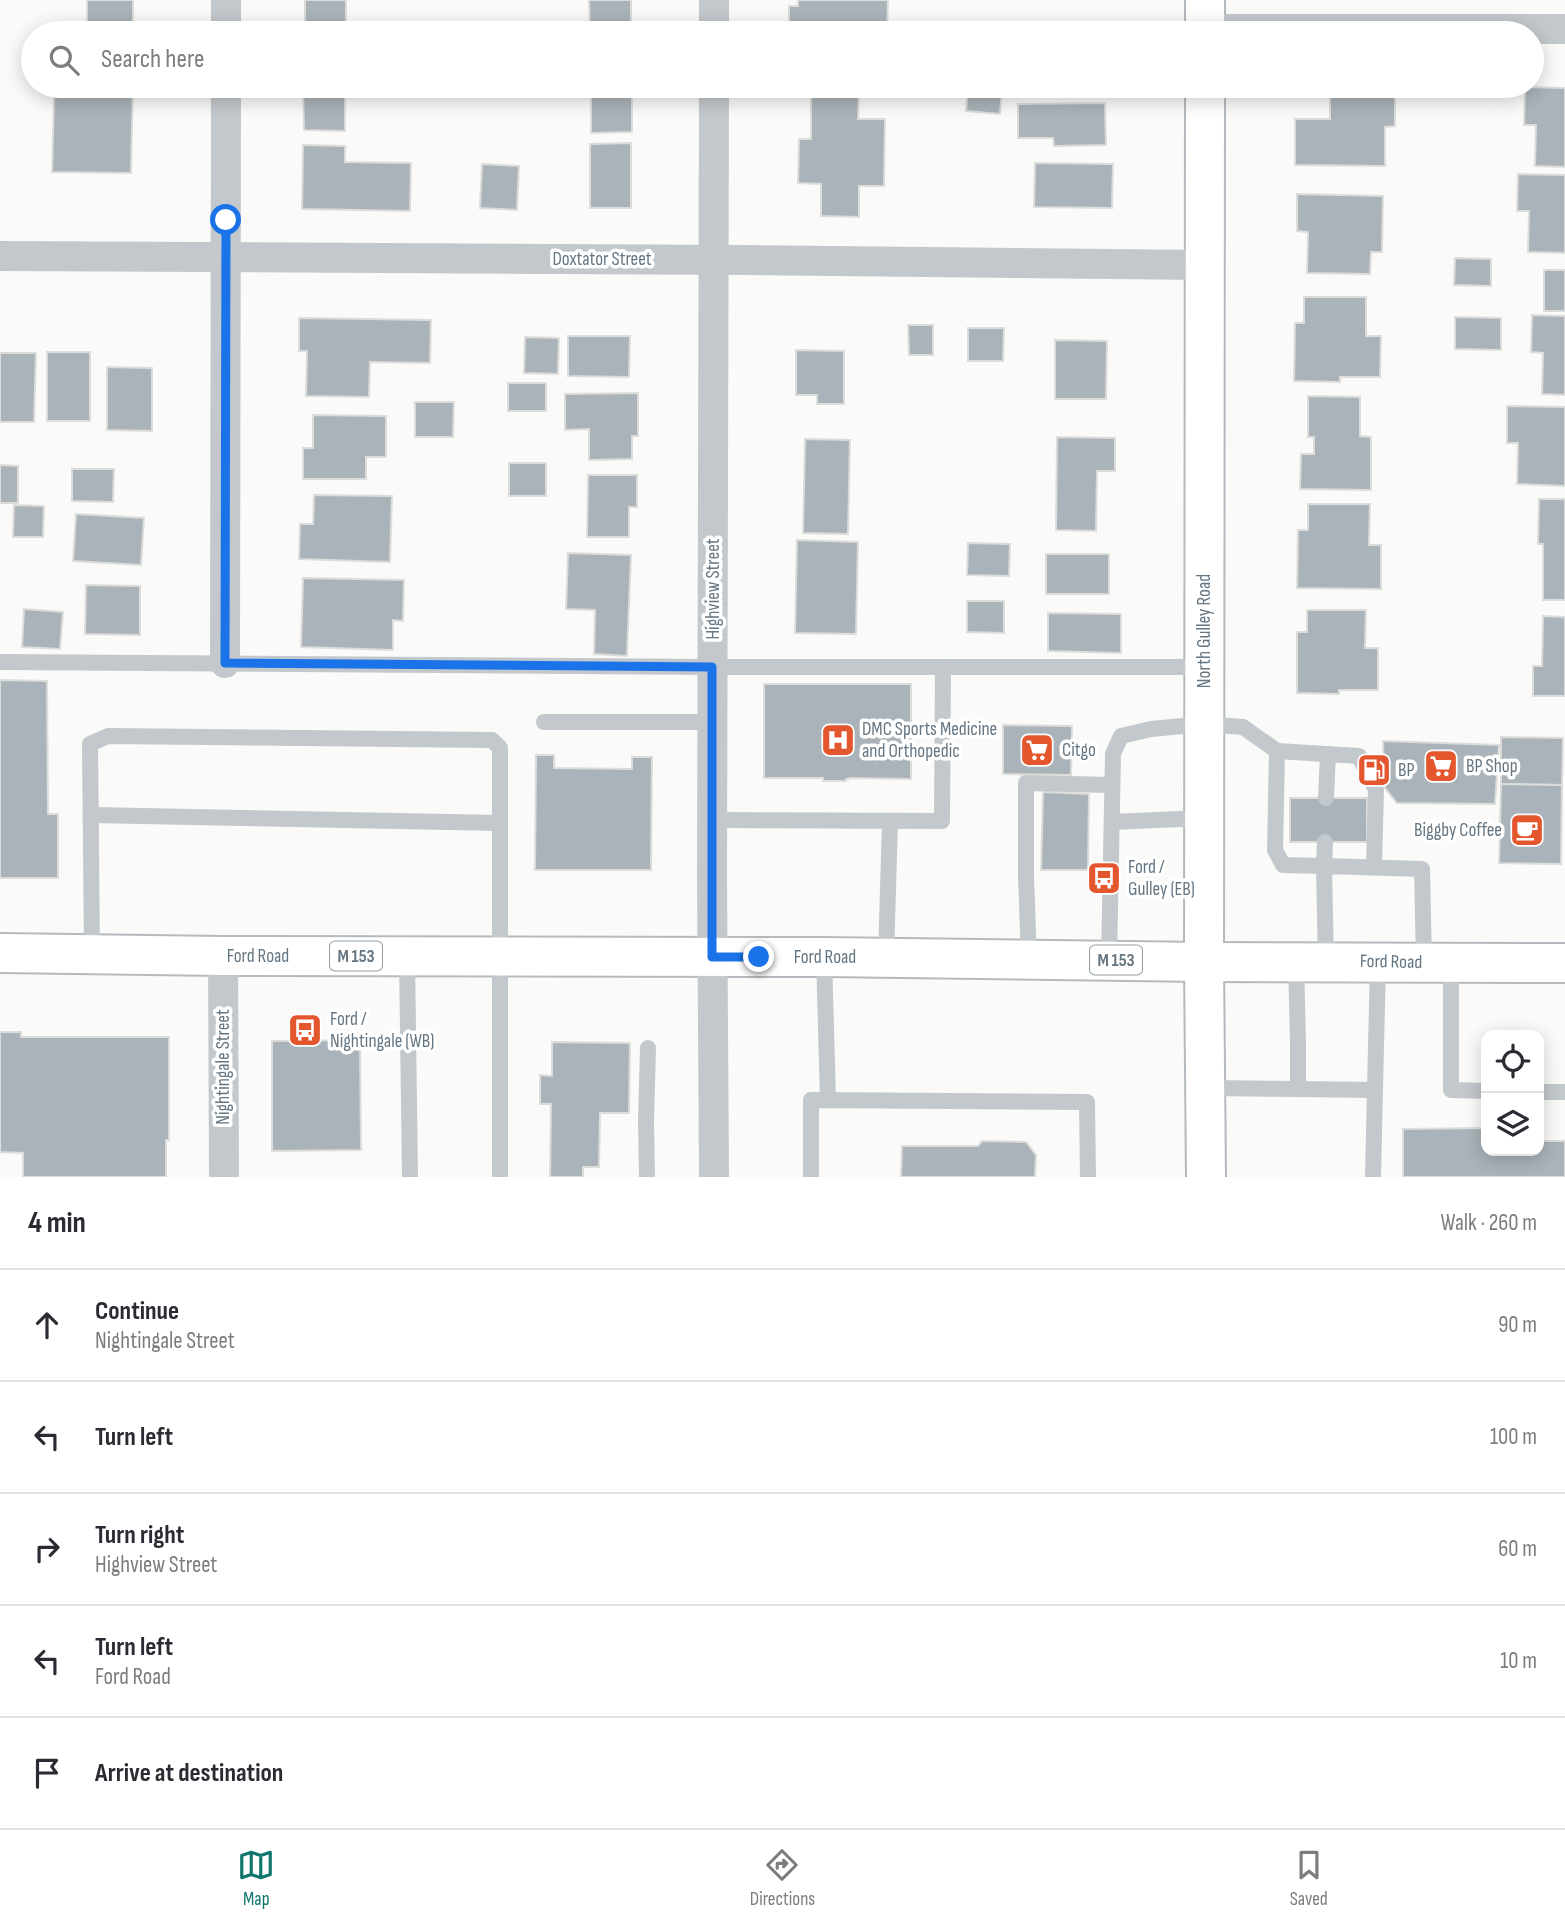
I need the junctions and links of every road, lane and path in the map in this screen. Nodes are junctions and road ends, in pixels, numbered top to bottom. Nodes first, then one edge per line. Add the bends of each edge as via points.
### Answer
1 (226, 0) edge
2 (714, 0) edge
3 (226, 21) edge
4 (714, 21) edge
5 (1544, 29) edge
6 (1565, 30) edge
7 (226, 98) edge
8 (714, 98) edge
9 (1205, 98) edge
10 (0, 256) edge
11 (225, 257) junction
12 (713, 260) junction
13 (1204, 265) junction
14 (0, 662) edge
15 (225, 663) junction
16 (712, 667) junction
17 (943, 667) junction
18 (1204, 667) junction
19 (544, 722) dead end
20 (713, 722) junction
21 (1204, 724) junction
22 (1277, 751) junction
23 (1328, 754) junction
24 (1112, 785) junction
25 (1326, 798) dead end
26 (91, 815) junction
27 (1204, 818) junction
28 (712, 820) junction
29 (890, 821) junction
30 (1112, 822) junction
31 (500, 823) junction
32 (1325, 842) dead end
33 (1324, 866) junction
34 (1374, 867) junction
35 (0, 953) edge
36 (92, 954) junction
37 (223, 956) junction
38 (407, 956) junction
39 (499, 956) junction
40 (712, 957) junction
41 (824, 957) junction
42 (886, 958) junction
43 (1029, 959) junction
44 (1109, 960) junction
45 (1311, 961) junction
46 (1378, 961) junction
47 (1204, 962) junction
48 (1438, 962) junction
49 (1565, 962) edge
50 (648, 1048) dead end
51 (1206, 1088) junction
52 (1297, 1089) junction
53 (1375, 1090) junction
54 (1481, 1091) edge
55 (1544, 1091) edge
56 (1565, 1092) edge
57 (820, 1100) junction
58 (224, 1177) edge
59 (410, 1177) edge
60 (500, 1177) edge
61 (647, 1177) edge
62 (713, 1177) edge
63 (811, 1177) edge
64 (1088, 1177) edge
65 (1206, 1177) edge
66 (1373, 1177) edge

1 - 3 street
2 - 4 street
5 - 6 street
7 - 11 street
8 - 12 street, Highview Street
9 - 13 main road, North Gulley Road
10 - 11 street, Doxtator Street
11 - 12 street, Doxtator Street
11 - 15 street
12 - 13 street, Doxtator Street
12 - 16 street, Highview Street
13 - 18 main road, North Gulley Road
14 - 15 lane
15 - 16 lane
16 - 17 lane
16 - 20 street, Highview Street
17 - 18 lane
17 - 29 lane via 942,821
18 - 21 main road, North Gulley Road
19 - 20 lane
20 - 28 street, Highview Street
21 - 22 lane via 1243,727
21 - 24 lane via 1121,736 1113,754
21 - 27 main road, North Gulley Road
22 - 23 lane
22 - 33 lane via 1275,850 1283,865
23 - 25 lane
23 - 34 lane via 1359,755 1376,790
24 - 30 lane
24 - 43 lane via 1026,783
26 - 31 lane
26 - 31 lane via 90,744 108,736 492,740 500,748
26 - 36 lane
27 - 30 lane
27 - 47 main road, North Gulley Road
28 - 29 lane
28 - 40 street, Highview Street
29 - 42 lane
30 - 44 lane
31 - 39 lane
32 - 33 lane
33 - 34 lane
33 - 45 lane
34 - 48 lane via 1422,869
35 - 36 main road, Ford Road / M 153
36 - 37 main road, Ford Road / M 153
37 - 38 main road, Ford Road / M 153
37 - 58 street, Nightingale Street
38 - 39 main road, Ford Road / M 153
38 - 59 lane
39 - 40 main road, Ford Road / M 153
39 - 60 lane
40 - 41 main road, Ford Road / M 153
40 - 62 street, Highview Street
41 - 42 main road, Ford Road / M 153
41 - 57 lane
42 - 43 main road, Ford Road / M 153
43 - 44 main road, Ford Road / M 153
44 - 47 main road, Ford Road / M 153
45 - 46 main road, Ford Road / M 153
45 - 47 main road, Ford Road / M 153
45 - 52 lane via 1298,1043
46 - 48 main road, Ford Road / M 153
46 - 53 lane
47 - 51 main road, North Gulley Road
48 - 49 main road, Ford Road / M 153
48 - 54 lane via 1451,1090
50 - 61 lane
51 - 52 lane
51 - 65 main road, North Gulley Road
52 - 53 lane
53 - 66 lane
55 - 56 lane
57 - 63 lane
57 - 64 lane via 1087,1102

